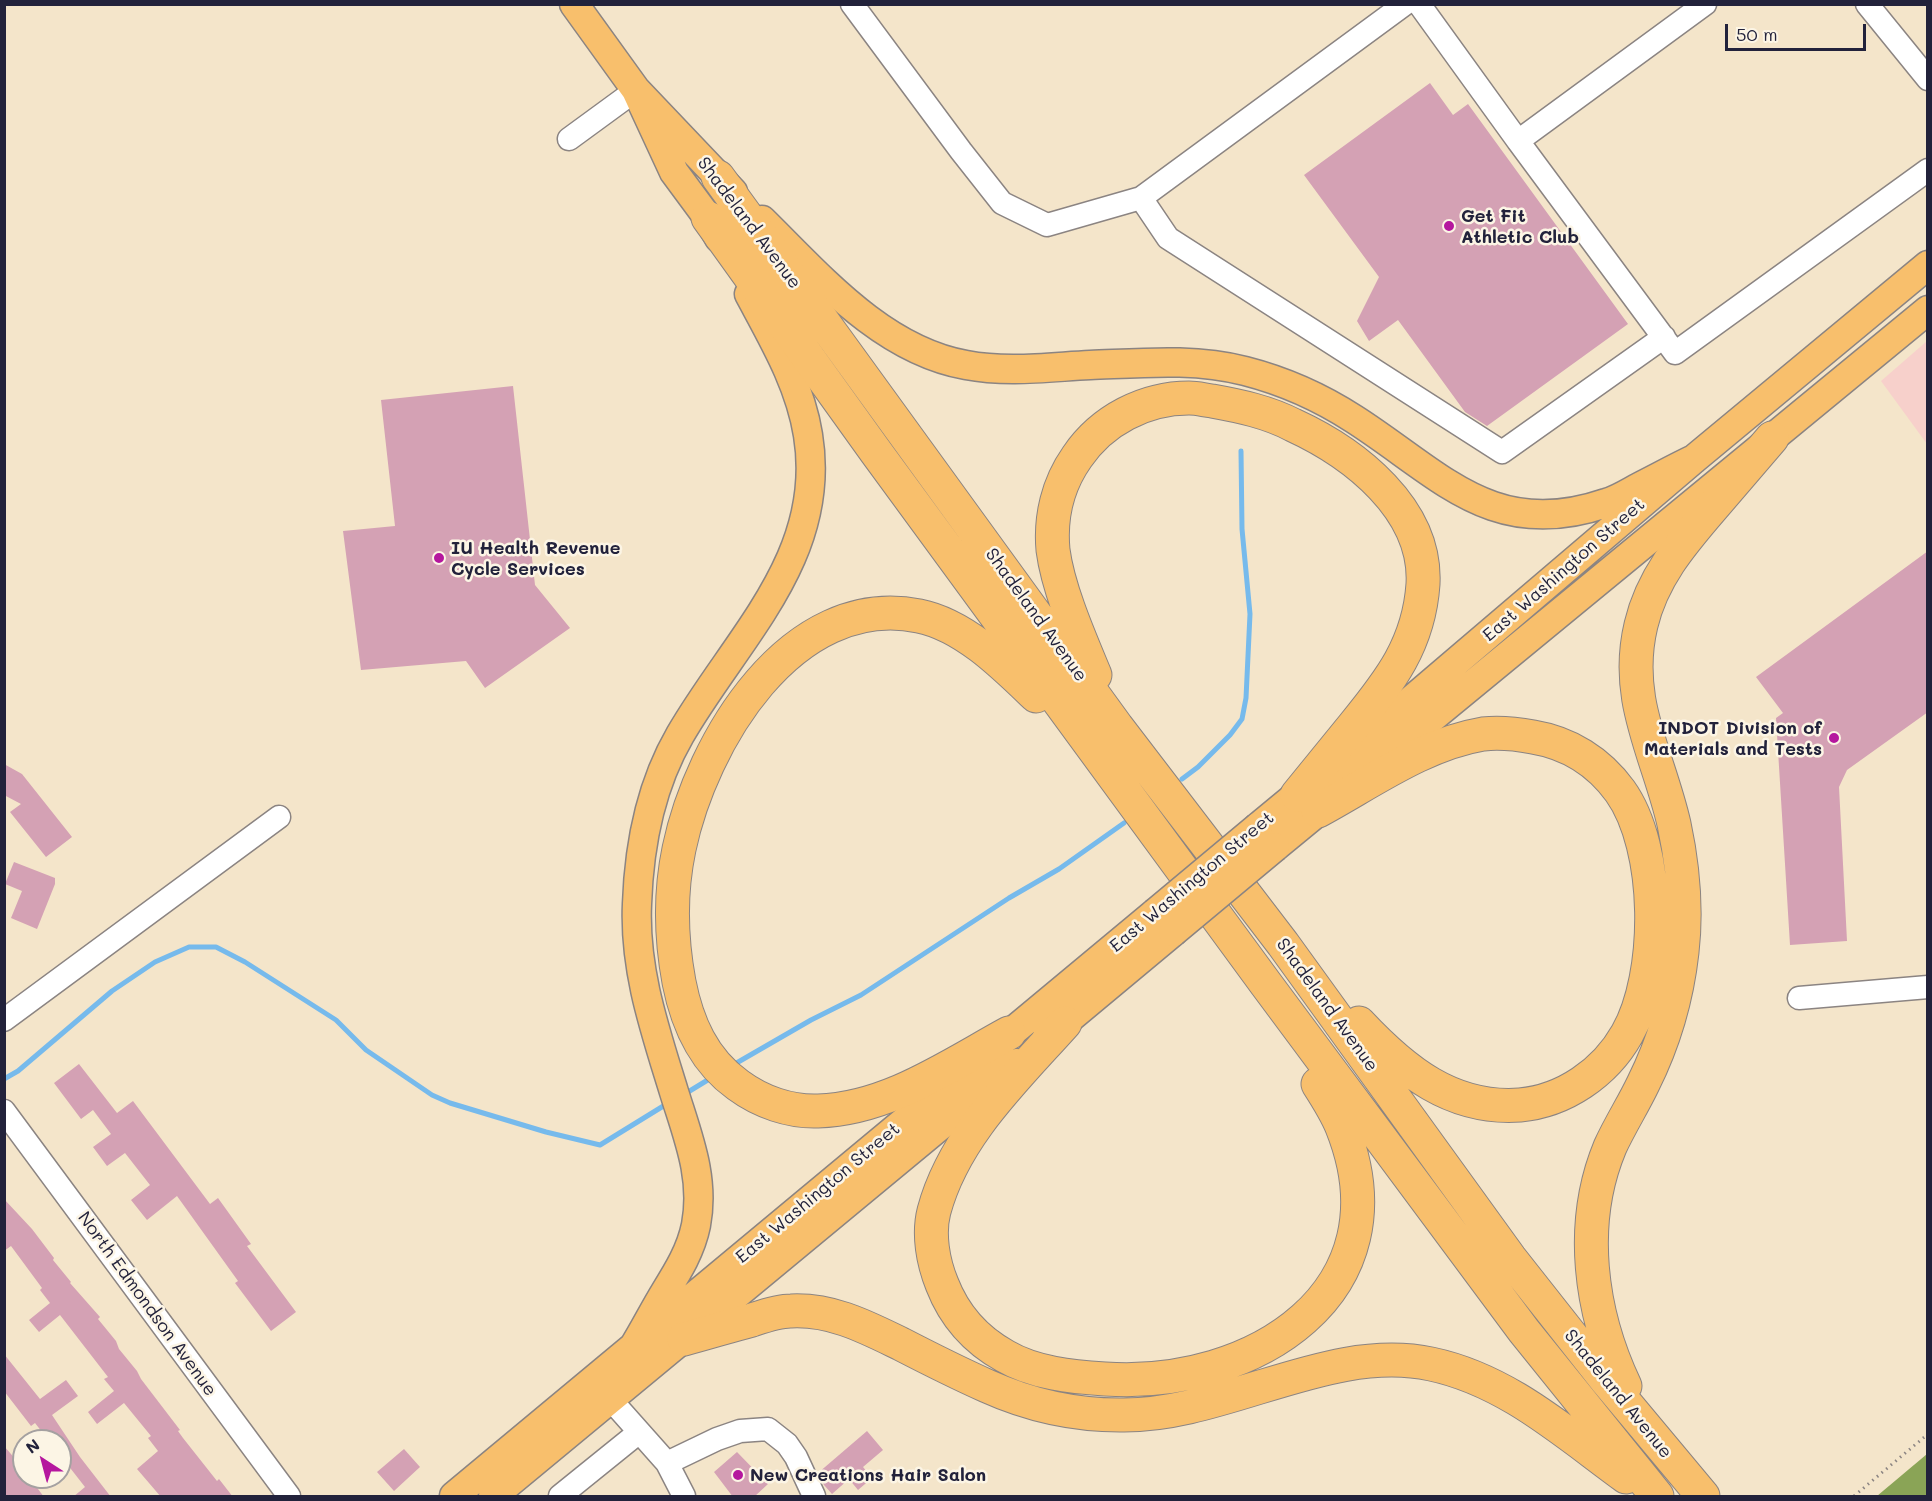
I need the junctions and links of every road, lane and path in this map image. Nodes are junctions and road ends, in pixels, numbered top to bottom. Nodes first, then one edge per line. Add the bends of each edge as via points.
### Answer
1 (574, 4) edge
2 (852, 4) edge
3 (1405, 4) edge
4 (1419, 4) edge
5 (1705, 4) edge
6 (1867, 4) edge
7 (1928, 79) edge
8 (636, 90) junction
9 (569, 139) dead end
10 (1518, 141) junction
11 (1928, 170) edge
12 (718, 177) junction
13 (1141, 198) junction
14 (708, 218) junction
15 (1928, 266) edge
16 (1928, 310) edge
17 (1664, 337) junction
18 (1772, 438) junction
19 (1694, 459) junction
20 (1117, 727) junction
21 (1097, 753) junction
22 (1308, 803) junction
23 (279, 817) dead end
24 (1164, 923) junction
25 (1283, 944) junction
26 (1266, 984) junction
27 (1928, 987) edge
28 (1798, 998) dead end
29 (4, 1020) edge
30 (1065, 1023) junction
31 (1009, 1033) junction
32 (4, 1111) edge
33 (684, 1339) junction
34 (634, 1346) junction
35 (611, 1400) junction
36 (638, 1432) junction
37 (1928, 1434) edge
38 (1651, 1435) junction
39 (667, 1463) junction
40 (289, 1497) edge
41 (454, 1497) edge
42 (494, 1497) edge
43 (560, 1497) edge
44 (684, 1497) edge
45 (814, 1497) edge
46 (1655, 1497) edge
47 (1703, 1497) edge
48 (1854, 1497) edge

1 - 8 main road
2 - 13 street via 1002,203 1047,225
3 - 13 street
4 - 10 street
5 - 10 street
6 - 7 street
8 - 9 street
8 - 12 main road, Shadeland Avenue
8 - 14 main road, Shadeland Avenue via 674,172
10 - 17 street
11 - 17 street via 1675,353
12 - 19 main road via 864,315 923,352 965,365 1008,369 1192,362 1243,370 1332,405 1460,493 1524,514 1566,513 1608,503
12 - 20 highway, Shadeland Avenue
13 - 17 street via 1168,238 1502,452
14 - 21 highway, Shadeland Avenue
14 - 34 main road via 796,387 809,438 811,482 802,533 789,566 693,711 660,782 643,840 636,908 642,977 694,1155 699,1190 696,1225 686,1256
15 - 19 main road, East Washington Street
16 - 18 main road, East Washington Street
18 - 22 main road, East Washington Street
18 - 38 highway via 1666,565 1646,606 1636,650 1635,680 1640,709 1681,859 1684,936 1664,1036 1607,1157 1594,1208 1592,1262 1597,1304 1609,1348
19 - 22 main road, East Washington Street
20 - 22 highway via 1081,642 1056,566 1053,519 1070,466 1110,422 1144,405 1169,399 1233,404 1293,424 1352,461 1396,503 1419,549 1423,582 1418,619 1405,655
20 - 25 highway, Shadeland Avenue
21 - 26 highway, Shadeland Avenue
21 - 31 highway via 999,660 952,629 919,616 856,616 806,640 753,691 713,752 687,816 678,853 673,908 681,994 690,1024 704,1050 720,1070 747,1092 795,1109 816,1111 852,1106 922,1081
22 - 24 main road, East Washington Street, bridge
22 - 25 highway via 1427,752 1485,734 1519,734 1565,745 1604,772 1638,826 1651,897 1648,961 1640,1003 1627,1035 1609,1059 1576,1087 1558,1096 1512,1107 1474,1103 1417,1074 1390,1054
23 - 29 street
24 - 30 main road, East Washington Street
24 - 31 main road, East Washington Street
25 - 38 highway, Shadeland Avenue via 1510,1258
26 - 30 highway via 1343,1130 1356,1183 1355,1230 1337,1280 1314,1311 1293,1329 1240,1358 1178,1376 1093,1380 1020,1363 973,1332 957,1313 940,1278 934,1257 933,1223 948,1172 986,1113
26 - 46 highway, Shadeland Avenue via 1524,1331
27 - 28 street
30 - 33 main road, East Washington Street
31 - 34 main road, East Washington Street
32 - 40 street, North Edmondson Avenue
33 - 35 main road, East Washington Street
33 - 46 highway via 790,1311 825,1313 858,1323 1018,1399 1068,1411 1120,1416 1206,1405 1352,1363 1429,1363 1502,1389
34 - 41 main road, East Washington Street
35 - 36 street
35 - 42 main road, East Washington Street
36 - 39 street
36 - 43 street
37 - 48 path
38 - 47 highway, Shadeland Avenue
39 - 44 street
39 - 45 street via 740,1431 768,1429 796,1457

